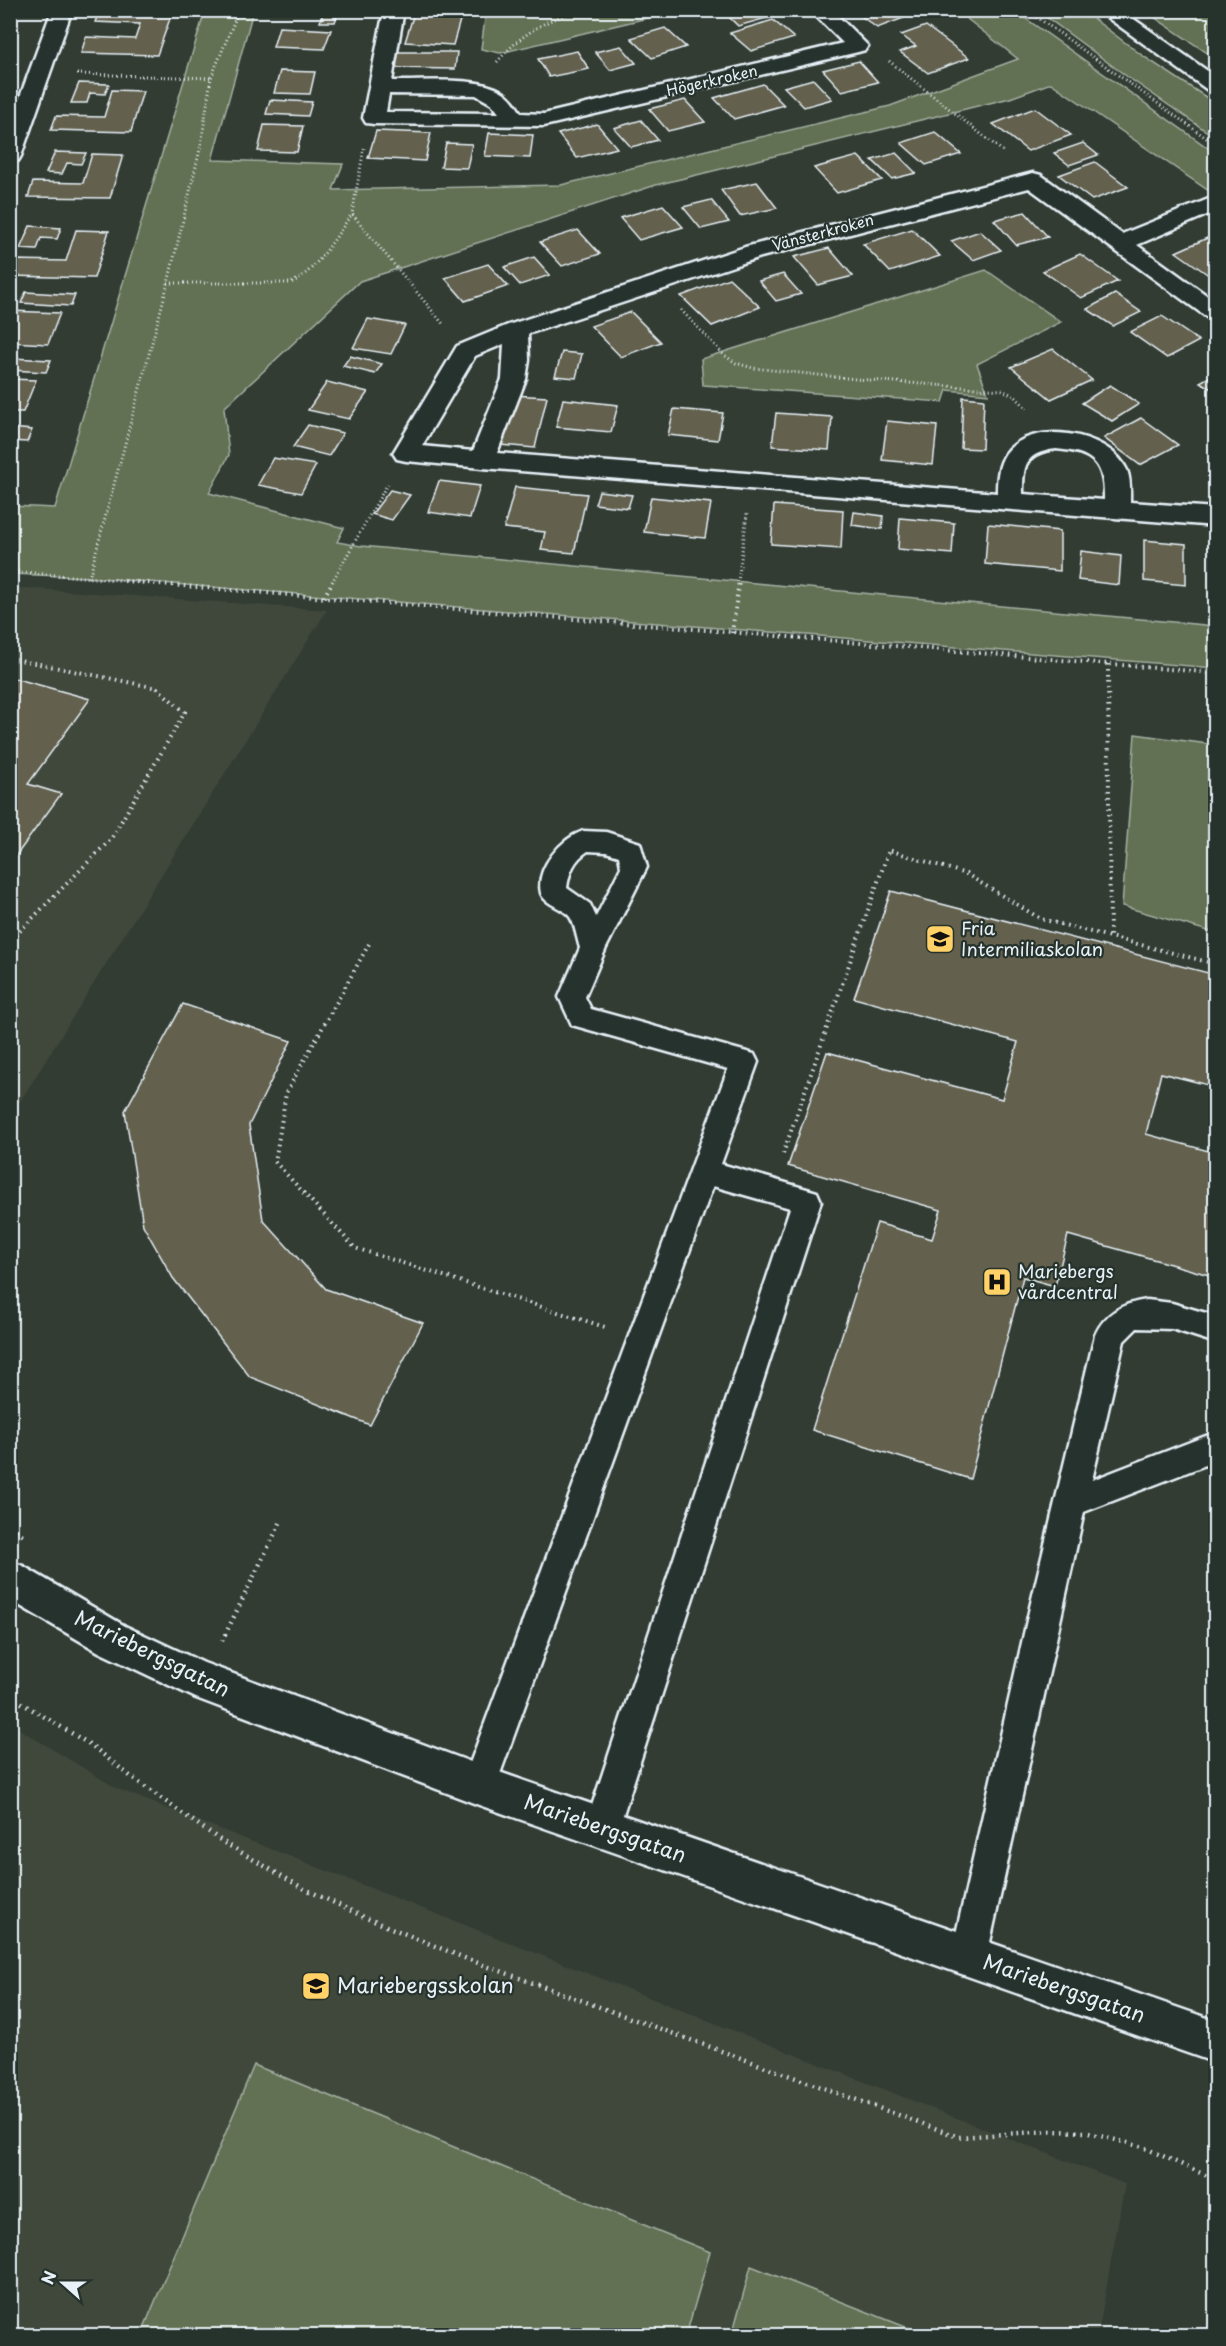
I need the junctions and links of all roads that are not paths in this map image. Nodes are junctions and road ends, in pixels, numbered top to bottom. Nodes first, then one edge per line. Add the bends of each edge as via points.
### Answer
1 (62, 10) edge
2 (394, 10) edge
3 (820, 10) edge
4 (1107, 10) edge
5 (380, 87) junction
6 (1215, 87) edge
7 (514, 120) junction
8 (10, 156) edge
9 (1215, 203) edge
10 (1119, 243) junction
11 (1215, 313) edge
12 (516, 330) junction
13 (482, 460) junction
14 (1010, 502) junction
15 (1117, 510) junction
16 (1215, 517) edge
17 (593, 948) dead end
18 (704, 1171) junction
19 (1215, 1330) edge
20 (1215, 1446) edge
21 (1070, 1503) junction
22 (10, 1579) edge
23 (479, 1785) junction
24 (602, 1827) junction
25 (969, 1956) junction
26 (1215, 2042) edge

1 - 8 street via 28,77
2 - 5 street
3 - 7 street, Högerkroken via 858,46 544,120
4 - 6 street
5 - 7 street via 476,89 498,97
5 - 7 street, Högerkroken via 374,118
9 - 10 street
10 - 11 street
10 - 12 street, Vänsterkroken via 1033,180 764,249
12 - 13 street via 514,379
12 - 13 street, Vänsterkroken via 466,351 406,453
13 - 14 street
14 - 15 street
14 - 15 street via 1011,466 1020,453 1037,444 1059,441 1082,445 1101,455 1113,468
15 - 16 street
17 - 18 lane via 572,997 582,1017 744,1062
18 - 23 lane
18 - 24 lane via 807,1201
19 - 21 lane via 1147,1313 1128,1318 1110,1335
20 - 21 lane
21 - 25 lane
22 - 23 street, Mariebergsgatan via 112,1639 196,1679
23 - 24 street, Mariebergsgatan
24 - 25 street, Mariebergsgatan
25 - 26 street, Mariebergsgatan

